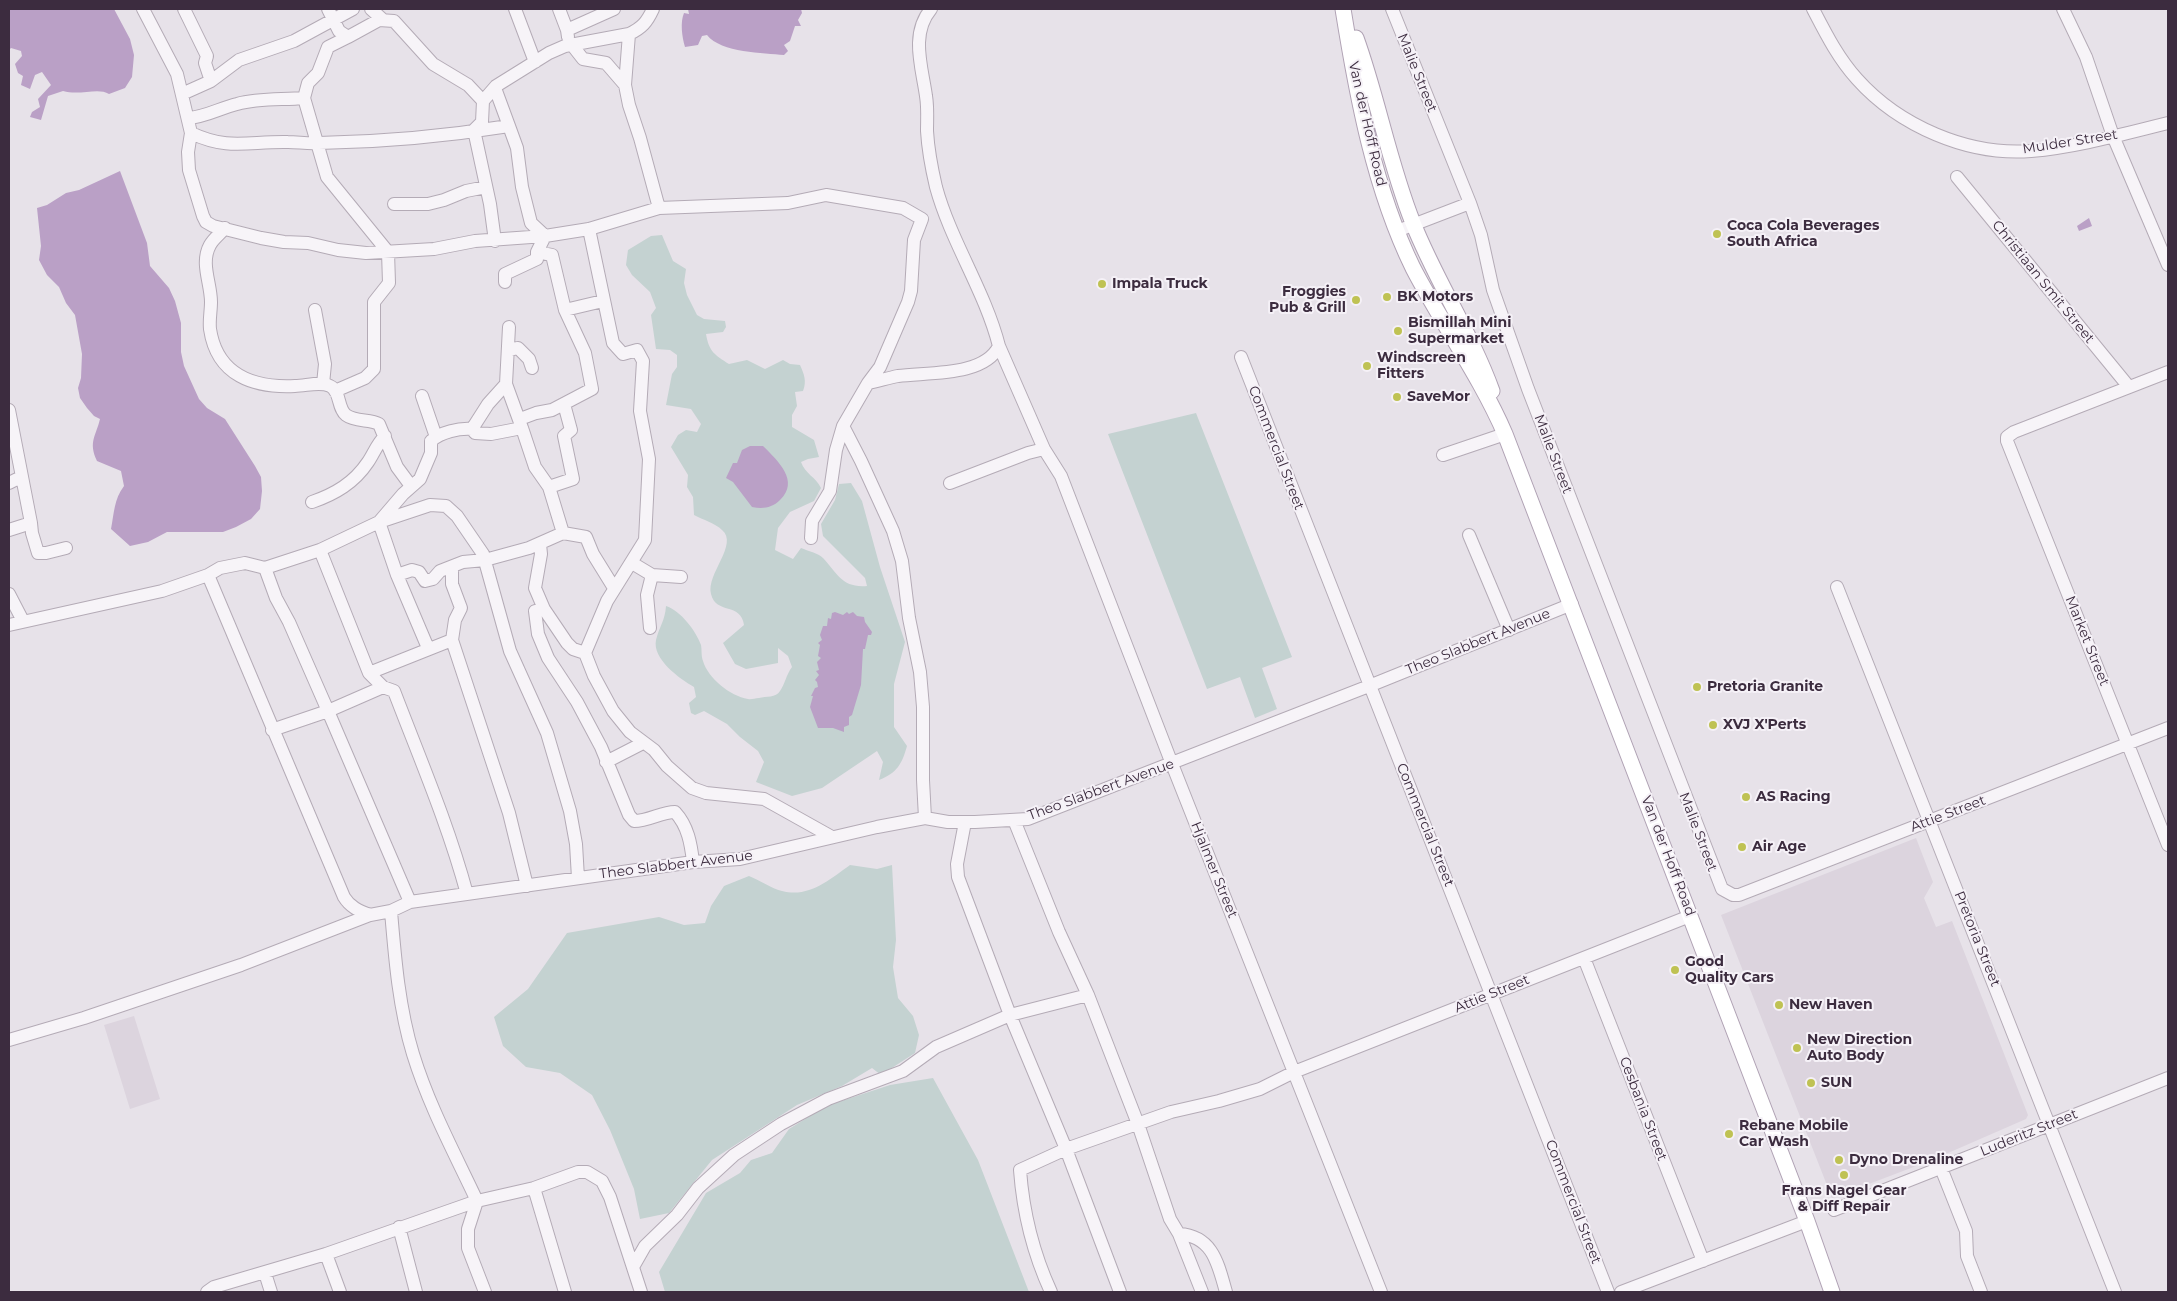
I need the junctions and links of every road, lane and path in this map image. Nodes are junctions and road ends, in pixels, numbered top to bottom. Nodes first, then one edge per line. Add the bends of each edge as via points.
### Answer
1 (143, 9) edge
2 (184, 9) edge
3 (353, 9) edge
4 (371, 9) edge
5 (514, 9) edge
6 (559, 9) edge
7 (614, 9) edge
8 (652, 9) edge
9 (931, 9) edge
10 (1344, 9) edge
11 (1392, 9) edge
12 (1813, 9) edge
13 (2063, 9) edge
14 (331, 14) edge
15 (390, 16) edge
16 (567, 30) junction
17 (629, 34) junction
18 (348, 37) junction
19 (569, 46) junction
20 (535, 62) junction
21 (211, 80) junction
22 (625, 85) junction
23 (495, 88) junction
24 (182, 94) junction
25 (304, 98) junction
26 (483, 101) junction
27 (188, 118) junction
28 (2168, 124) edge
29 (509, 126) junction
30 (474, 130) junction
31 (191, 133) junction
32 (2113, 136) junction
33 (316, 144) junction
34 (1958, 177) dead end
35 (486, 188) junction
36 (394, 204) dead end
37 (1470, 204) junction
38 (659, 208) junction
39 (1414, 225) junction
40 (224, 228) junction
41 (589, 228) junction
42 (1397, 231) junction
43 (545, 236) junction
44 (495, 240) junction
45 (388, 252) junction
46 (537, 252) junction
47 (2168, 261) edge
48 (505, 282) dead end
49 (603, 301) junction
50 (315, 310) dead end
51 (565, 310) junction
52 (509, 327) dead end
53 (999, 346) junction
54 (508, 350) junction
55 (1241, 358) dead end
56 (532, 368) dead end
57 (2168, 372) edge
58 (868, 383) junction
59 (323, 384) junction
60 (506, 384) junction
61 (2129, 387) junction
62 (335, 391) junction
63 (422, 396) dead end
64 (564, 404) junction
65 (9, 413) edge
66 (521, 423) junction
67 (843, 426) junction
68 (1503, 428) junction
69 (472, 430) junction
70 (385, 436) junction
71 (436, 437) junction
72 (12, 445) edge
73 (1044, 449) junction
74 (1443, 455) dead end
75 (21, 477) junction
76 (9, 483) edge
77 (950, 483) dead end
78 (411, 486) junction
79 (549, 487) junction
80 (312, 502) dead end
81 (379, 522) junction
82 (31, 523) junction
83 (9, 530) edge
84 (564, 533) junction
85 (1469, 535) dead end
86 (812, 538) dead end
87 (540, 544) junction
88 (66, 548) dead end
89 (320, 550) junction
90 (485, 560) junction
91 (632, 564) junction
92 (452, 567) junction
93 (265, 568) junction
94 (208, 575) junction
95 (397, 575) junction
96 (652, 575) junction
97 (680, 577) dead end
98 (1837, 587) dead end
99 (614, 588) junction
100 (9, 594) edge
101 (1572, 604) junction
102 (544, 608) junction
103 (23, 621) junction
104 (9, 625) edge
105 (650, 628) dead end
106 (1509, 630) junction
107 (452, 640) junction
108 (428, 648) junction
109 (585, 653) junction
110 (369, 673) junction
111 (1369, 686) junction
112 (383, 687) junction
113 (328, 711) junction
114 (2168, 728) edge
115 (272, 730) junction
116 (643, 743) junction
117 (2128, 743) junction
118 (606, 762) junction
119 (1172, 764) junction
120 (925, 818) junction
121 (1014, 820) junction
122 (965, 822) junction
123 (1930, 822) junction
124 (832, 837) junction
125 (2168, 845) edge
126 (693, 862) junction
127 (578, 878) junction
128 (527, 886) junction
129 (1727, 893) joint
130 (467, 894) junction
131 (410, 902) junction
132 (391, 912) junction
133 (370, 915) junction
134 (1690, 916) junction
135 (1584, 958) junction
136 (1492, 994) junction
137 (1088, 995) junction
138 (1010, 1015) junction
139 (9, 1040) edge
140 (1294, 1072) junction
141 (2168, 1078) edge
142 (1138, 1124) junction
143 (2050, 1124) junction
144 (1066, 1150) junction
145 (1941, 1168) junction
146 (534, 1188) junction
147 (476, 1201) junction
148 (1834, 1210) dead end
149 (1807, 1221) junction
150 (399, 1227) junction
151 (1179, 1234) junction
152 (326, 1254) junction
153 (1703, 1261) junction
154 (633, 1267) junction
155 (265, 1274) junction
156 (207, 1292) edge
157 (271, 1292) edge
158 (340, 1292) edge
159 (416, 1292) edge
160 (485, 1292) edge
161 (565, 1292) edge
162 (641, 1292) edge
163 (1051, 1292) edge
164 (1120, 1292) edge
165 (1202, 1292) edge
166 (1226, 1292) edge
167 (1381, 1292) edge
168 (1608, 1292) edge
169 (1621, 1292) edge
170 (1832, 1292) edge
171 (1981, 1292) edge
172 (2115, 1292) edge

1 - 24 street via 172,63
2 - 21 street via 207,56 205,63
3 - 14 street
4 - 15 street
5 - 20 street
6 - 16 street
7 - 16 street
8 - 17 street via 644,25
9 - 53 street, Hjalmer Street via 922,23 918,48 936,186
10 - 39 main road, Van der Hoff Road
10 - 42 main road, Van der Hoff Road via 1372,154
11 - 37 street, Malie Street
12 - 32 street, Mulder Street via 1833,47 1869,91 1901,116 1943,137 2000,150 2030,151
13 - 32 street via 2086,57
14 - 18 street via 339,31
14 - 21 street via 288,44 239,60
15 - 18 street
15 - 26 street via 433,64 468,86
16 - 19 street
17 - 19 street
17 - 22 street
18 - 25 street via 328,47
19 - 20 street via 549,52
19 - 22 street via 583,59 606,64
20 - 23 street
21 - 24 street
22 - 38 street
23 - 26 street
23 - 29 street
24 - 27 street
25 - 27 street via 251,101
25 - 33 street
26 - 30 street via 482,122
27 - 31 street
28 - 32 street, Mulder Street
29 - 30 street
29 - 43 street via 517,148 531,223
30 - 33 street via 380,141
30 - 35 street
31 - 33 street via 219,144
31 - 40 street via 189,170 203,216 206,222
32 - 47 street
33 - 45 street via 325,175
34 - 61 street, Christiaan Smit Street
35 - 36 street via 428,204
35 - 44 street
37 - 39 street
37 - 129 street, Malie Street via 1493,290 1528,389 1718,882
38 - 41 street
38 - 58 street via 788,204 826,195 903,208 922,219 914,240 908,302 880,367
39 - 42 street
39 - 68 main road, Van der Hoff Road via 1478,357
40 - 45 street via 338,250
40 - 59 street via 210,244 206,262 211,293 211,331 222,358 239,377 255,383 284,386
41 - 43 street
41 - 49 street
42 - 68 main road, Van der Hoff Road via 1432,303
43 - 44 street
43 - 46 street
44 - 45 street
45 - 62 street via 388,283 374,302 374,370 365,378
46 - 48 street via 537,259 504,274
46 - 51 street via 552,255
49 - 51 street
49 - 91 street via 613,343 624,354 637,350 643,360 640,411 649,459 646,531 645,540
50 - 59 street via 325,364
51 - 64 street via 585,353 592,389
52 - 54 street
53 - 58 street via 984,361 962,370 898,376
53 - 73 street, Hjalmer Street
54 - 56 street via 518,348 529,359
54 - 60 street
55 - 111 street, Commercial Street
57 - 61 street
58 - 67 street
59 - 62 street
60 - 66 street
60 - 69 street via 488,404
61 - 117 street, Market Street via 2008,437 2009,448
62 - 70 street via 348,416 379,424
63 - 71 street
64 - 66 street via 536,413
64 - 79 street via 571,430 564,436 573,479
65 - 72 street
66 - 69 street via 491,434
66 - 79 street via 535,467
67 - 86 street via 830,490 812,521
67 - 120 street via 893,531 902,561 922,698
68 - 74 street
68 - 101 main road, Van der Hoff Road
69 - 71 street via 464,429
70 - 78 street via 397,467
70 - 80 street via 368,462 343,488
71 - 78 street via 432,441 426,468
72 - 75 street
73 - 77 street
73 - 119 street, Hjalmer Street via 1061,476
75 - 76 street
75 - 82 street
78 - 81 street
79 - 84 street
81 - 89 street
81 - 90 street via 430,505 446,506 457,516
81 - 95 street
82 - 83 street
82 - 88 street via 38,552
84 - 87 street
84 - 99 street via 586,537
85 - 106 street
87 - 90 street
87 - 102 street via 541,557 535,586
89 - 93 street
89 - 110 street
90 - 92 street via 463,562
90 - 127 street via 510,651 547,733 558,769 570,811
91 - 96 street
91 - 99 street
92 - 95 street via 425,581 419,572 412,570
92 - 107 street via 452,584 461,608 455,620
93 - 94 street via 245,563 220,568
93 - 113 street
94 - 103 street via 162,591
94 - 115 street
95 - 108 street
96 - 97 street
96 - 105 street via 647,595
98 - 123 street, Pretoria Street
99 - 109 street
100 - 103 street
101 - 106 street, Theo Slabbert Avenue
101 - 134 main road, Van der Hoff Road
102 - 109 street via 567,643
102 - 118 street via 535,611 538,634 548,658 601,747
103 - 104 street
106 - 111 street, Theo Slabbert Avenue
107 - 108 street
107 - 128 street via 509,813
108 - 110 street
109 - 116 street via 607,702 630,732
110 - 112 street
111 - 119 street, Theo Slabbert Avenue
111 - 136 street, Commercial Street
112 - 113 street
112 - 130 street via 394,691 427,772
113 - 115 street
113 - 131 street
114 - 117 street, Attie Street
115 - 133 street via 344,897 348,904
116 - 118 street
116 - 124 street via 694,789 706,794 764,799
117 - 123 street, Attie Street
117 - 125 street, Market Street
118 - 126 street via 634,821 669,812 675,812 682,820
119 - 121 street, Theo Slabbert Avenue via 1028,818
119 - 140 street, Hjalmer Street
120 - 122 street, Theo Slabbert Avenue
120 - 124 street, Theo Slabbert Avenue
121 - 122 street, Theo Slabbert Avenue
121 - 137 street
122 - 138 street via 957,864 958,877
123 - 129 street, Attie Street via 1739,895
123 - 143 street, Pretoria Street
124 - 126 street, Theo Slabbert Avenue via 740,859
126 - 127 street, Theo Slabbert Avenue
127 - 128 street, Theo Slabbert Avenue
128 - 130 street, Theo Slabbert Avenue
130 - 131 street, Theo Slabbert Avenue
131 - 132 street, Theo Slabbert Avenue
132 - 133 street, Theo Slabbert Avenue
132 - 147 street via 400,995 413,1054 436,1118
133 - 139 street, Theo Slabbert Avenue via 241,965
134 - 135 street, Attie Street
134 - 149 main road, Van der Hoff Road
135 - 136 street, Attie Street
135 - 153 street, Cesbania Street
136 - 140 street, Attie Street
136 - 168 street, Commercial Street
137 - 138 street
137 - 142 street
138 - 144 street
138 - 154 street via 936,1047 902,1071 828,1100 765,1134 734,1155 698,1188 677,1215 645,1246
140 - 142 street, Attie Street via 1253,1092 1189,1106
140 - 167 street, Hjalmer Street
141 - 143 street, Luderitz Street
142 - 144 street, Attie Street
142 - 151 street via 1170,1219
143 - 145 street, Luderitz Street
143 - 172 street, Pretoria Street
144 - 163 street, Attie Street via 1020,1170 1031,1230
144 - 164 street
145 - 148 street, Luderitz Street
145 - 171 street via 1966,1231 1967,1256
146 - 147 street
146 - 154 street via 578,1172 586,1172 602,1182
146 - 161 street
147 - 150 street
147 - 160 street via 468,1229 468,1248
149 - 153 street
149 - 170 main road, Van der Hoff Road
150 - 152 street
150 - 159 street
151 - 165 street
151 - 166 street via 1198,1238 1206,1245 1214,1256
152 - 155 street
152 - 158 street
153 - 169 street
154 - 162 street
155 - 156 street via 214,1287
155 - 157 street

